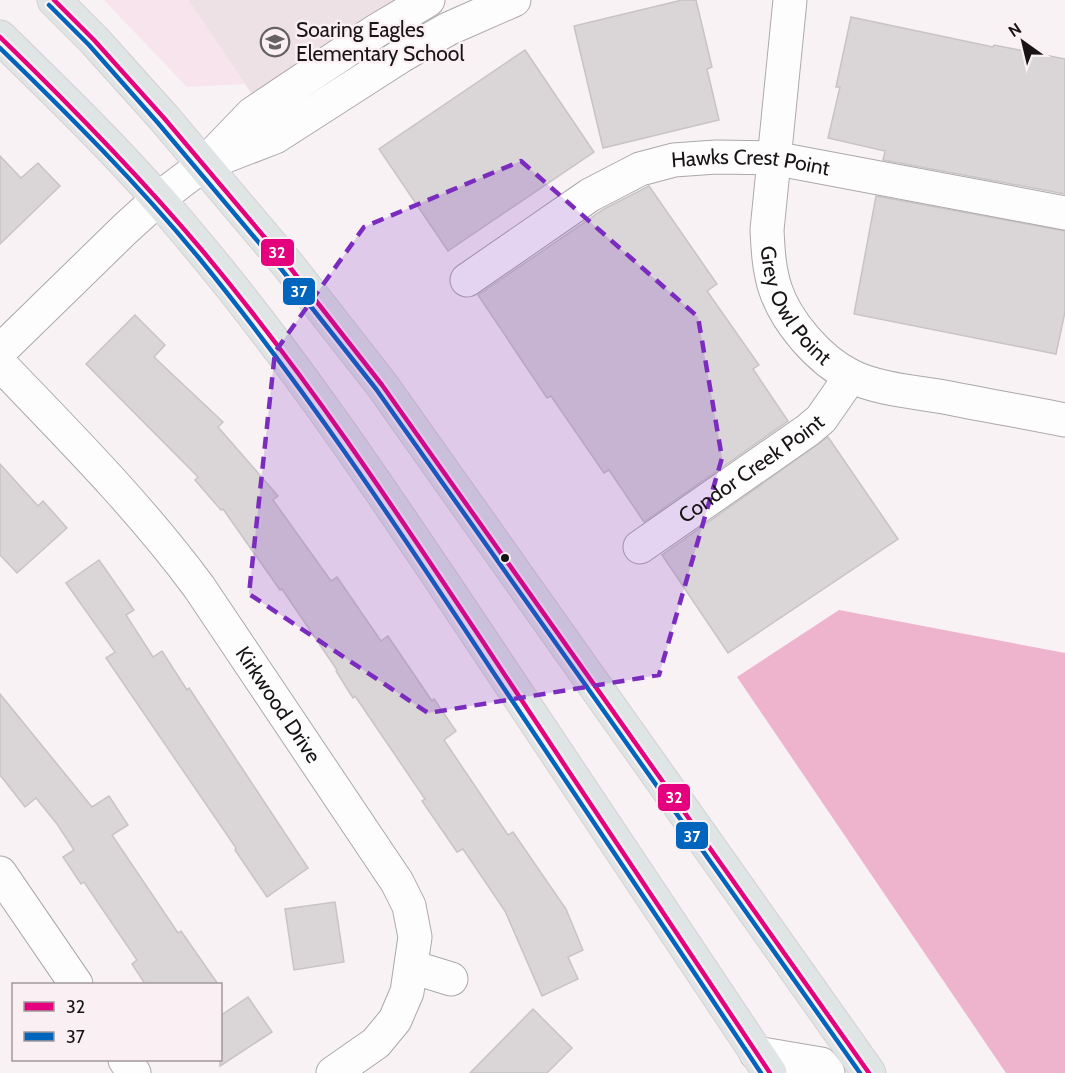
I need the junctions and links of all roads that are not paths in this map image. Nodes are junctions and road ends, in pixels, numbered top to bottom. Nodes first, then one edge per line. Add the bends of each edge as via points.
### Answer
1 (54, 0) edge
2 (428, 0) edge
3 (514, 0) edge
4 (790, 0) edge
5 (0, 37) edge
6 (773, 158) junction
7 (203, 165) junction
8 (158, 199) junction
9 (1065, 213) edge
10 (467, 280) dead end
11 (0, 351) edge
12 (0, 364) edge
13 (851, 376) junction
14 (1065, 420) edge
15 (640, 547) dead end
16 (0, 873) edge
17 (412, 967) junction
18 (451, 979) dead end
19 (75, 983) edge
20 (763, 1063) edge
21 (333, 1073) edge
22 (828, 1073) edge
23 (869, 1073) edge

1 - 7 main road
2 - 7 street via 252,114
3 - 7 street via 448,29 275,137
4 - 6 street, Grey Owl Point
5 - 8 main road
6 - 9 street, Hawks Crest Point
6 - 10 street, Hawks Crest Point via 684,159 640,169 590,195
6 - 13 street, Grey Owl Point via 767,230 775,290 807,342
7 - 8 street
7 - 23 main road via 382,385
8 - 11 street
8 - 20 main road via 320,401
12 - 17 street, Kirkwood Drive via 136,509 199,587 397,882 409,906 415,937
13 - 14 street, Grey Owl Point via 883,386
13 - 15 street, Condor Creek Point via 821,419 808,430
16 - 19 street
17 - 18 street
17 - 21 street, Kirkwood Drive via 395,1020 376,1043
20 - 22 street via 821,1064

